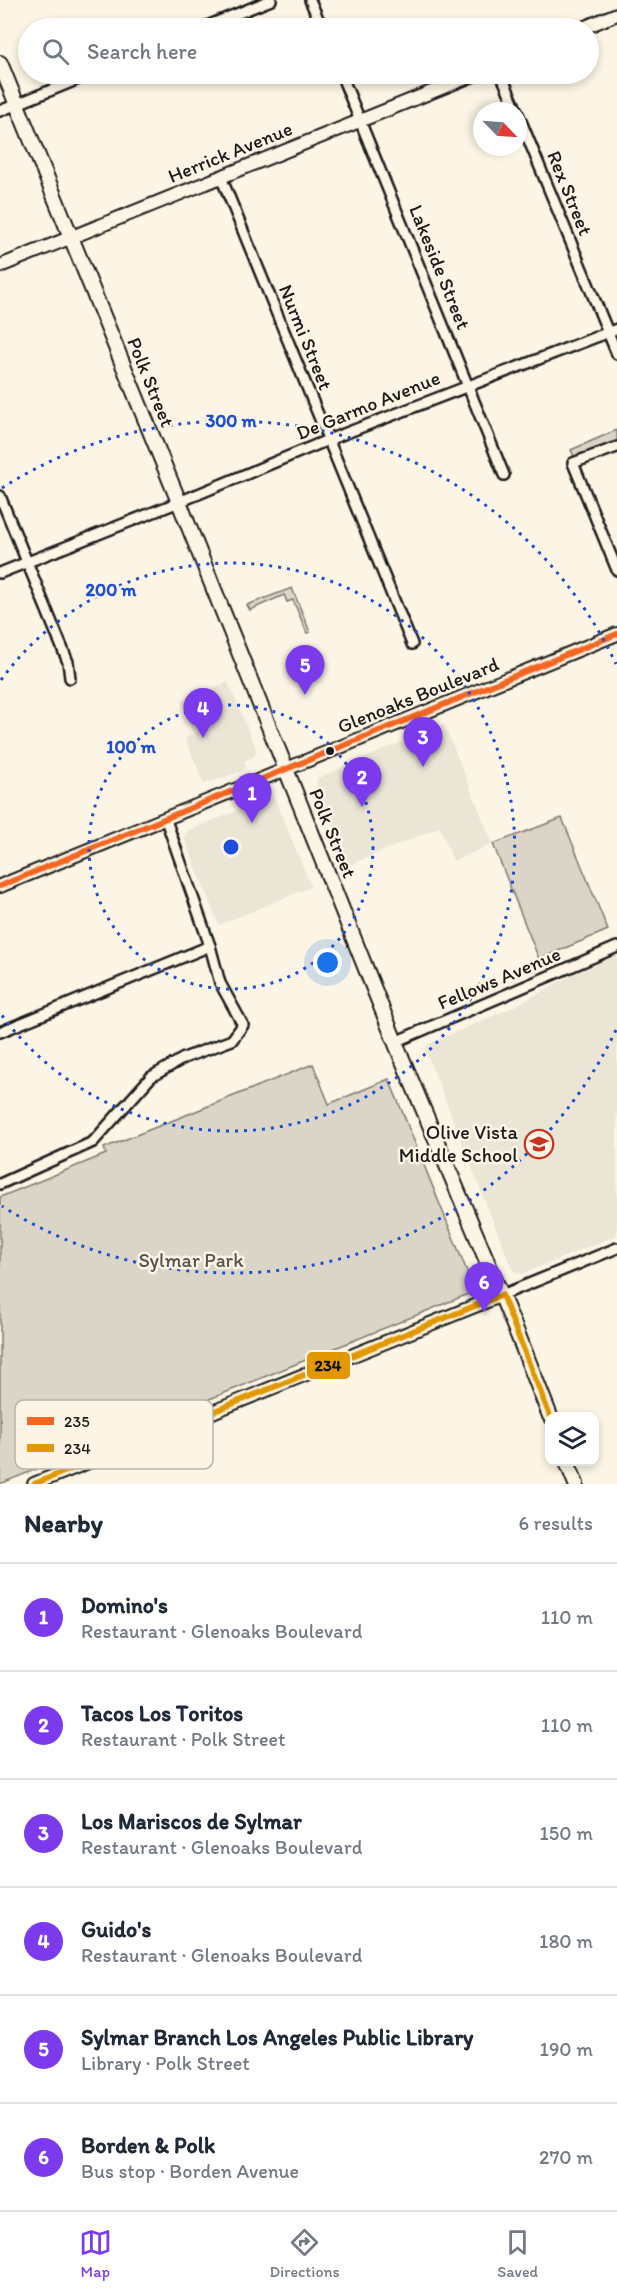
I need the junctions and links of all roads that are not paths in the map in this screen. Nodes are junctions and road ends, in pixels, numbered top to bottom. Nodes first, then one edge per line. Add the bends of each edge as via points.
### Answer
1 (272, 0) edge
2 (310, 0) edge
3 (617, 14) edge
4 (227, 18) edge
5 (318, 18) edge
6 (599, 21) edge
7 (0, 63) edge
8 (66, 84) edge
9 (345, 84) edge
10 (451, 84) edge
11 (505, 84) edge
12 (513, 102) edge
13 (16, 104) junction
14 (0, 111) edge
15 (361, 120) junction
16 (527, 135) edge
17 (221, 177) junction
18 (70, 237) junction
19 (0, 266) edge
20 (613, 331) edge
21 (617, 354) edge
22 (468, 384) junction
23 (328, 440) junction
24 (617, 447) edge
25 (504, 475) dead end
26 (0, 496) edge
27 (179, 502) junction
28 (27, 562) junction
29 (617, 570) edge
30 (0, 573) edge
31 (617, 634) edge
32 (412, 644) dead end
33 (70, 678) dead end
34 (285, 770) junction
35 (166, 820) junction
36 (0, 886) edge
37 (210, 946) junction
38 (617, 947) edge
39 (0, 1032) edge
40 (395, 1042) junction
41 (1, 1182) edge
42 (617, 1248) edge
43 (502, 1295) junction
44 (213, 1412) edge
45 (548, 1412) edge
46 (569, 1466) edge
47 (71, 1469) edge
48 (34, 1484) edge
49 (576, 1484) edge

1 - 4 street
2 - 5 street
3 - 6 street
7 - 13 main road, Polk Street
8 - 13 street
9 - 15 street, Lakeside Street
10 - 15 street, Herrick Avenue
11 - 12 street, Rex Street
13 - 14 street
13 - 18 main road, Polk Street
15 - 17 street, Herrick Avenue
15 - 22 street, Lakeside Street
16 - 20 street, Rex Street
17 - 18 street, Herrick Avenue
17 - 23 street, Nurmi Street
18 - 19 street, Herrick Avenue
18 - 27 main road, Polk Street
20 - 21 street, Rex Street
20 - 22 street, De Garmo Avenue
22 - 23 street, De Garmo Avenue
22 - 25 street, Lakeside Street
23 - 27 street, De Garmo Avenue
23 - 32 street, Nurmi Street
24 - 29 street via 573,463
26 - 28 street
27 - 28 street, De Garmo Avenue
27 - 34 main road, Polk Street
28 - 30 street, De Garmo Avenue
28 - 33 street via 68,662
31 - 34 street, Glenoaks Boulevard
34 - 35 street, Glenoaks Boulevard
34 - 40 main road, Polk Street
35 - 36 street, Glenoaks Boulevard
35 - 37 street
37 - 39 street
37 - 41 street via 220,983 243,1025 232,1040 184,1058 151,1077 93,1142
38 - 40 street, Fellows Avenue
40 - 43 main road, Polk Street
42 - 43 street
43 - 44 street
43 - 45 main road, Polk Street
46 - 49 main road
47 - 48 street

